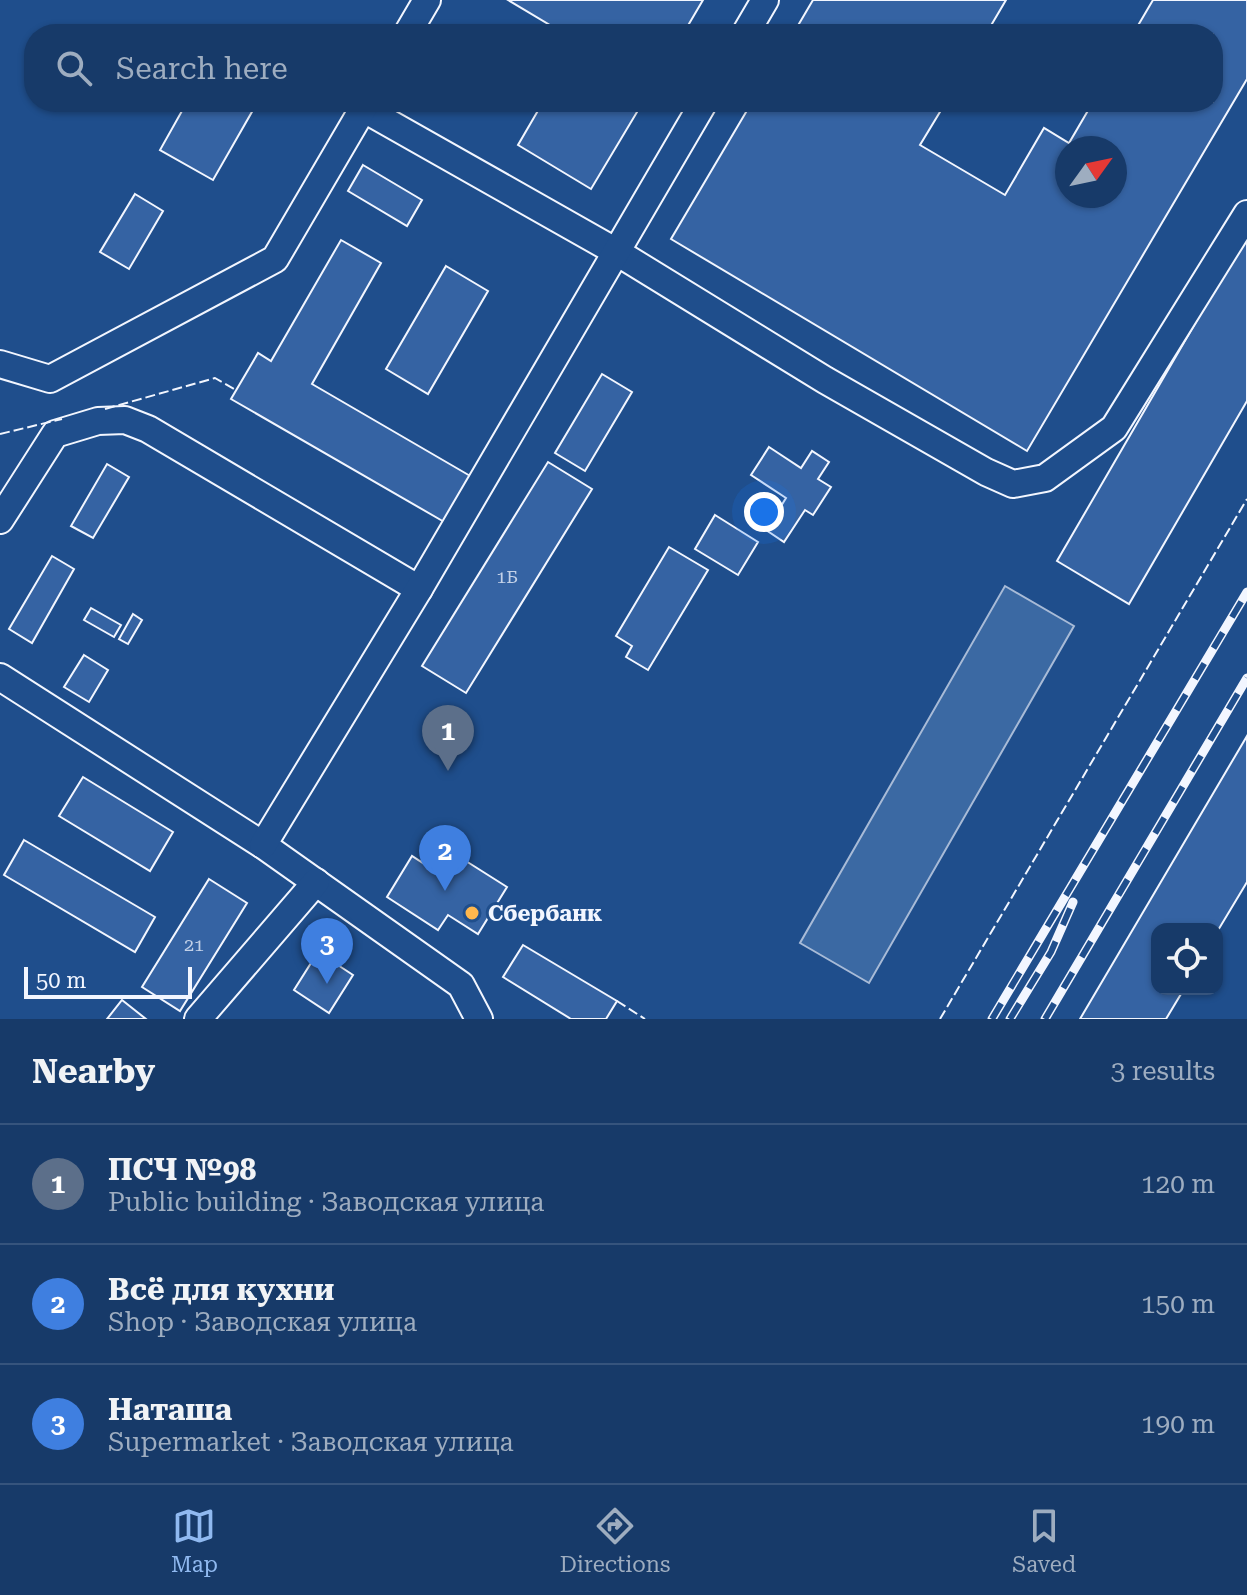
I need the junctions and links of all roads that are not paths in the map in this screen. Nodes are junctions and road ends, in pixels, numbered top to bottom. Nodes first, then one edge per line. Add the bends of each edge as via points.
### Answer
1 (427, 0) edge
2 (765, 0) edge
3 (413, 24) edge
4 (751, 24) edge
5 (362, 112) edge
6 (378, 112) edge
7 (698, 112) edge
8 (1247, 214) edge
9 (615, 251) junction
10 (0, 364) edge
11 (0, 520) edge
12 (419, 589) junction
13 (0, 677) edge
14 (263, 845) junction
15 (316, 882) junction
16 (198, 1019) edge
17 (479, 1019) edge

1 - 3 street
2 - 4 street
5 - 10 street via 275,259 50,379
6 - 9 street
7 - 9 street
8 - 9 street via 1114,428 1045,478 1013,484 825,380
9 - 12 street
11 - 12 street via 55,434 98,421 125,420
12 - 14 street
13 - 14 street
14 - 15 street
15 - 16 street
15 - 17 street via 461,985

